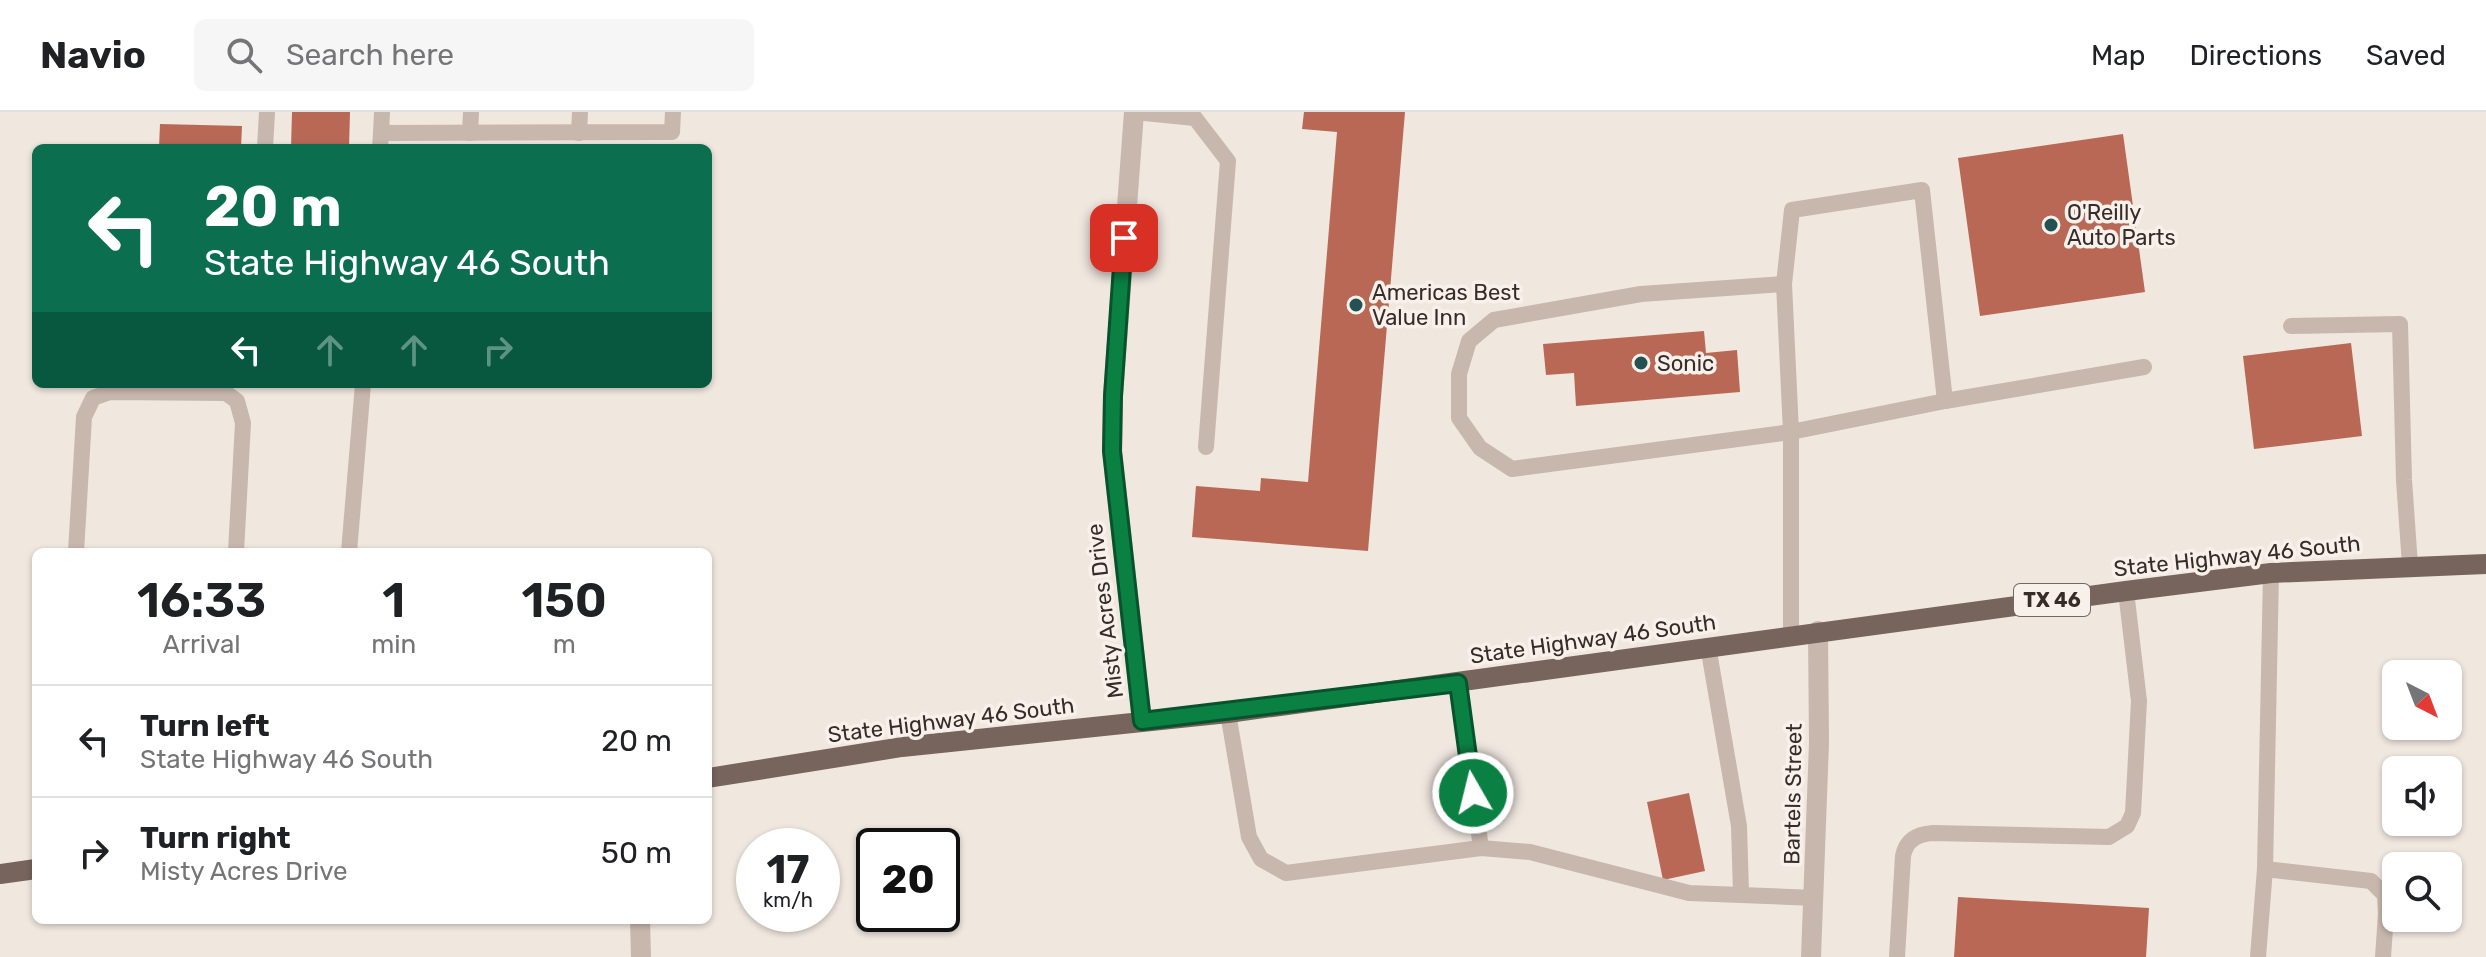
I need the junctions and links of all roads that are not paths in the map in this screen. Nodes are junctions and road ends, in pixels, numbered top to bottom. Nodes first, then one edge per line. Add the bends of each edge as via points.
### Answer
1 (267, 112) edge
2 (382, 112) edge
3 (471, 112) edge
4 (580, 112) edge
5 (673, 112) edge
6 (1134, 112) edge
7 (470, 133) junction
8 (579, 133) junction
9 (381, 141) edge
10 (265, 144) edge
11 (1784, 284) junction
12 (2291, 326) dead end
13 (2144, 367) dead end
14 (363, 388) edge
15 (1945, 401) junction
16 (1791, 432) junction
17 (1206, 447) dead end
18 (76, 548) edge
19 (236, 548) edge
20 (349, 548) edge
21 (2486, 564) edge
22 (2410, 565) junction
23 (2271, 573) junction
24 (2126, 591) junction
25 (1818, 631) junction
26 (1791, 636) junction
27 (1708, 646) junction
28 (1458, 683) junction
29 (1228, 713) junction
30 (1142, 721) junction
31 (712, 777) edge
32 (1481, 848) junction
33 (2265, 869) junction
34 (32, 870) edge
35 (0, 874) edge
36 (1741, 893) junction
37 (1815, 898) junction
38 (640, 924) edge
39 (641, 957) edge
40 (1811, 957) edge
41 (1897, 957) edge
42 (2258, 957) edge
43 (2383, 957) edge

1 - 10 lane
2 - 9 lane
3 - 7 lane
4 - 8 lane
5 - 8 lane via 672,132
6 - 17 lane via 1195,118 1228,161
6 - 30 street, Misty Acres Drive via 1112,451
7 - 8 lane
7 - 9 lane
11 - 15 lane via 1792,210 1922,190
11 - 16 lane
11 - 16 lane via 1641,294 1494,320 1469,341 1459,374 1459,418 1480,448 1512,469
12 - 22 lane via 2400,324
13 - 15 lane
14 - 20 lane
15 - 16 lane
16 - 26 lane
18 - 19 lane via 84,417 93,398 110,392 226,393 237,401 243,423
21 - 22 main road, State Highway 46 South / TX 46
22 - 23 main road, State Highway 46 South / TX 46
23 - 24 main road, State Highway 46 South / TX 46
23 - 33 lane
24 - 25 main road, State Highway 46 South / TX 46
24 - 41 lane via 2139,701 2133,813 2127,826 2102,838 1933,833 1912,839 1903,856
25 - 26 main road, State Highway 46 South / TX 46
25 - 37 street, Bartels Street
26 - 27 main road, State Highway 46 South / TX 46
27 - 28 main road, State Highway 46 South / TX 46
27 - 36 lane via 1739,826
28 - 29 main road, State Highway 46 South / TX 46
28 - 32 lane
29 - 30 main road, State Highway 46 South / TX 46
29 - 32 lane via 1249,837 1261,859 1286,873
30 - 31 main road, State Highway 46 South / TX 46 via 902,747
32 - 36 lane via 1530,852 1689,893
33 - 42 lane
33 - 43 lane via 2371,881 2385,895
34 - 35 main road
36 - 37 lane
37 - 40 street, Bartels Street
38 - 39 street

